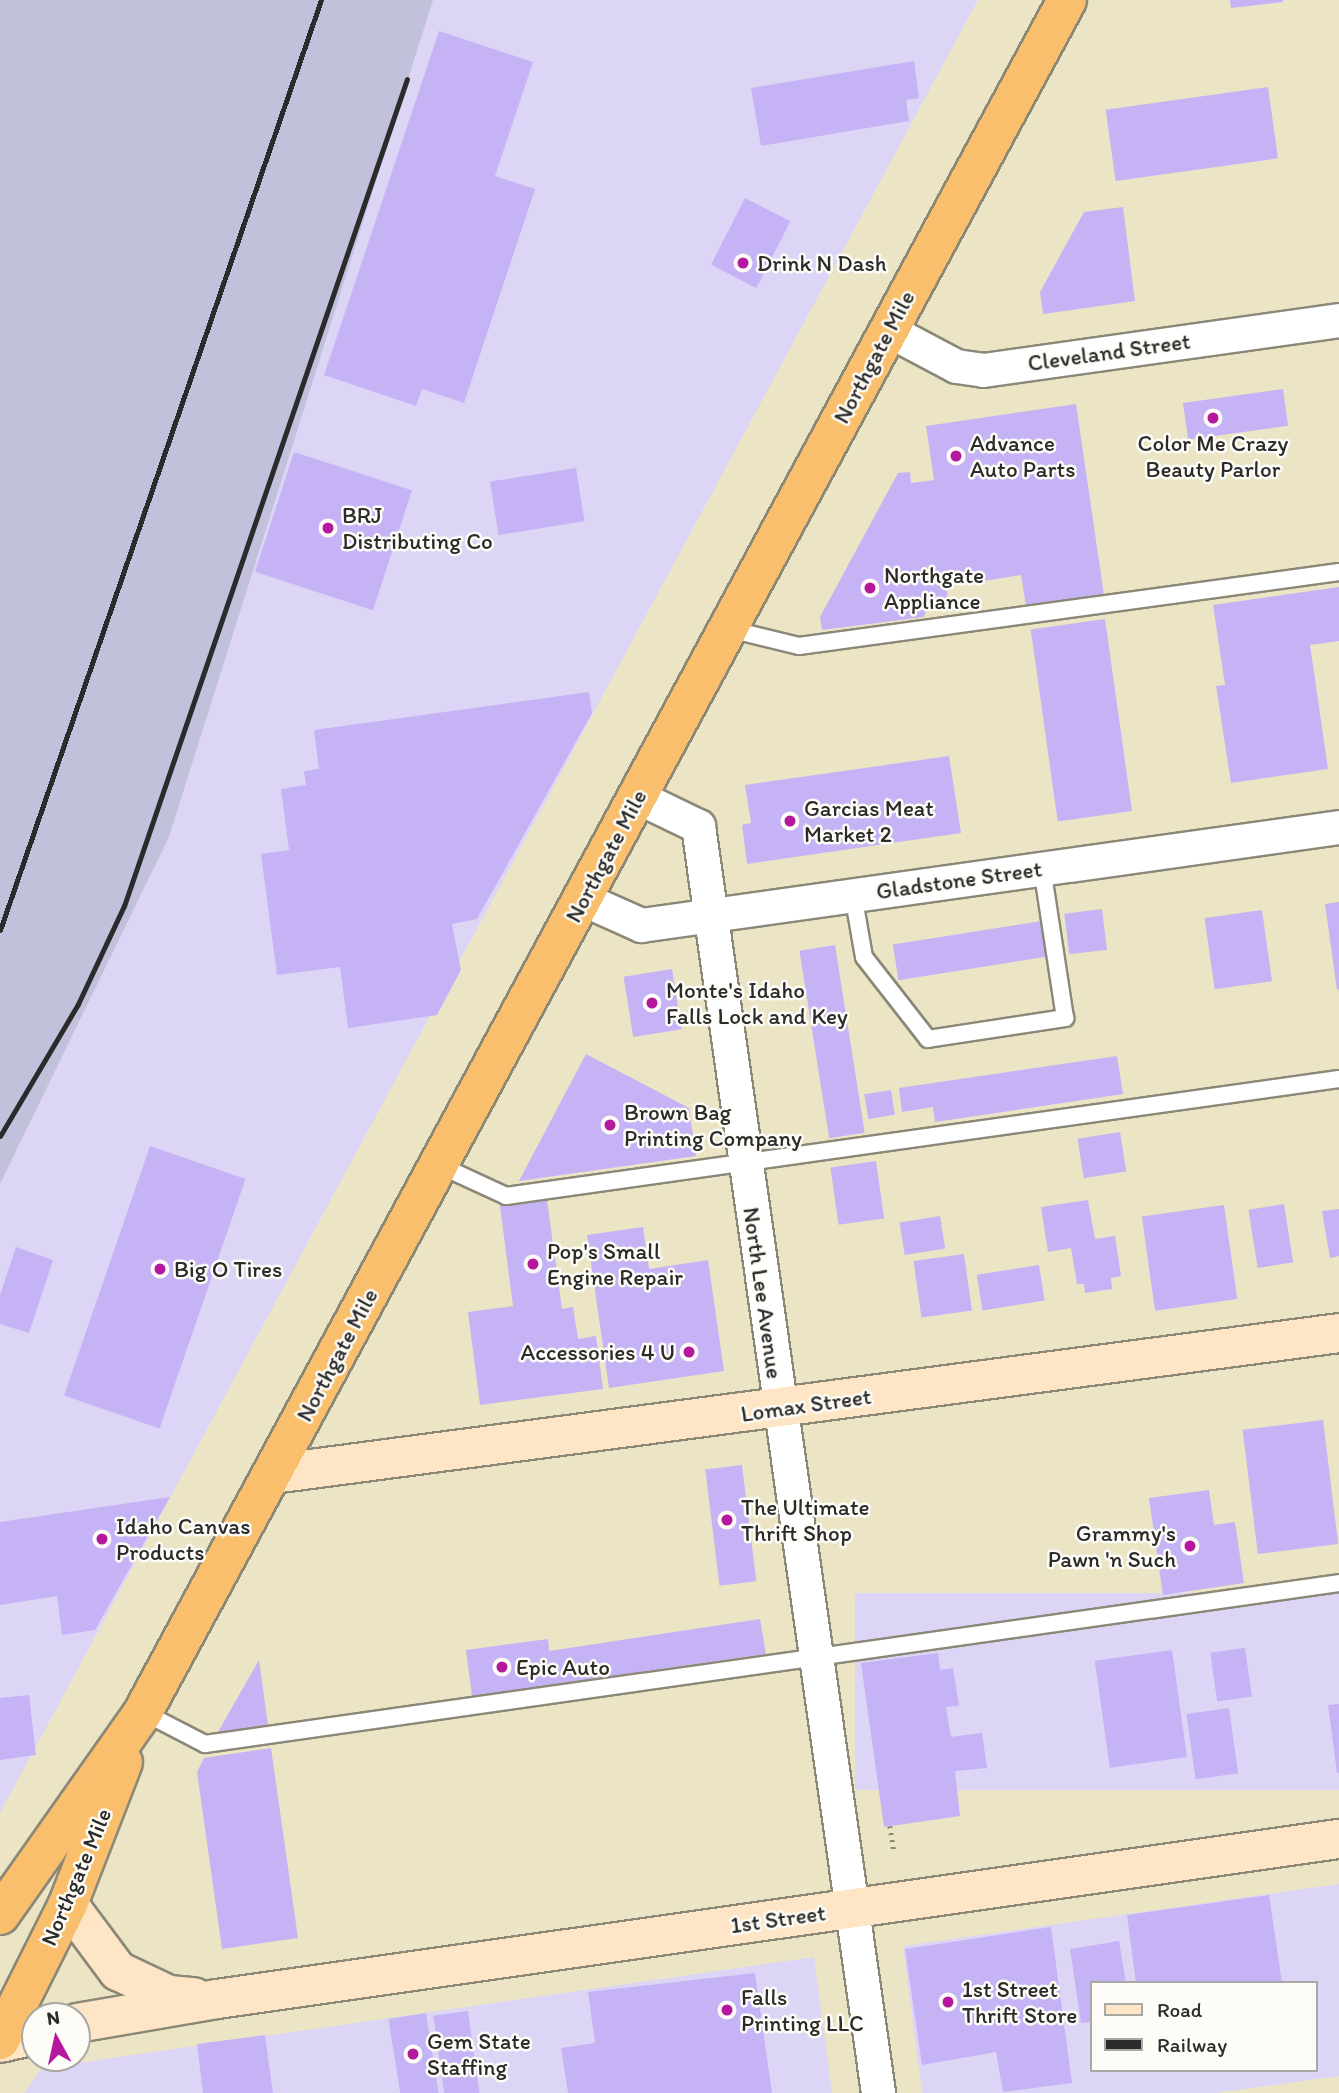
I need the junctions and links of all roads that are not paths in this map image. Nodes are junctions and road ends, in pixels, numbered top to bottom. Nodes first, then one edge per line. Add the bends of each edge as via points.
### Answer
1 (1067, 0) edge
2 (1339, 320) edge
3 (888, 330) junction
4 (1339, 572) edge
5 (729, 629) junction
6 (638, 797) junction
7 (1339, 827) edge
8 (1042, 868) junction
9 (853, 894) junction
10 (583, 899) junction
11 (711, 914) junction
12 (1339, 1079) edge
13 (746, 1163) junction
14 (439, 1165) junction
15 (1339, 1333) edge
16 (779, 1409) junction
17 (273, 1474) junction
18 (1339, 1583) edge
19 (815, 1657) junction
20 (143, 1712) junction
21 (1339, 1839) edge
22 (68, 1904) junction
23 (853, 1908) junction
24 (0, 1915) edge
25 (217, 1999) junction
26 (91, 2021) edge
27 (21, 2037) edge
28 (0, 2041) edge
29 (878, 2093) edge

1 - 3 highway, Northgate Mile
2 - 3 street, Cleveland Street via 983,370 956,366
3 - 5 highway, Northgate Mile
4 - 5 lane via 799,646
5 - 6 highway, Northgate Mile
6 - 10 highway, Northgate Mile
6 - 11 street, North Lee Avenue via 698,826
7 - 8 street, Gladstone Street
8 - 9 street, Gladstone Street
8 - 9 lane via 1065,1018 928,1039 864,957
9 - 11 street, Gladstone Street
10 - 11 street, Gladstone Street via 640,925
10 - 14 highway, Northgate Mile
11 - 13 street, North Lee Avenue
12 - 13 lane
13 - 14 lane via 506,1196
13 - 16 street, North Lee Avenue
14 - 17 highway, Northgate Mile
15 - 16 main road, Lomax Street
16 - 17 main road, Lomax Street
16 - 19 street, North Lee Avenue
17 - 20 highway, Northgate Mile
18 - 19 lane
19 - 20 lane via 205,1744
19 - 23 street, North Lee Avenue
20 - 22 highway, Northgate Mile
20 - 24 highway, Northgate Mile
21 - 23 main road, 1st Street
22 - 25 main road, 1st Street via 118,1971 169,1995
22 - 28 highway, Northgate Mile
23 - 25 main road, 1st Street
23 - 29 street, North Lee Avenue
25 - 26 main road, 1st Street
27 - 28 main road

